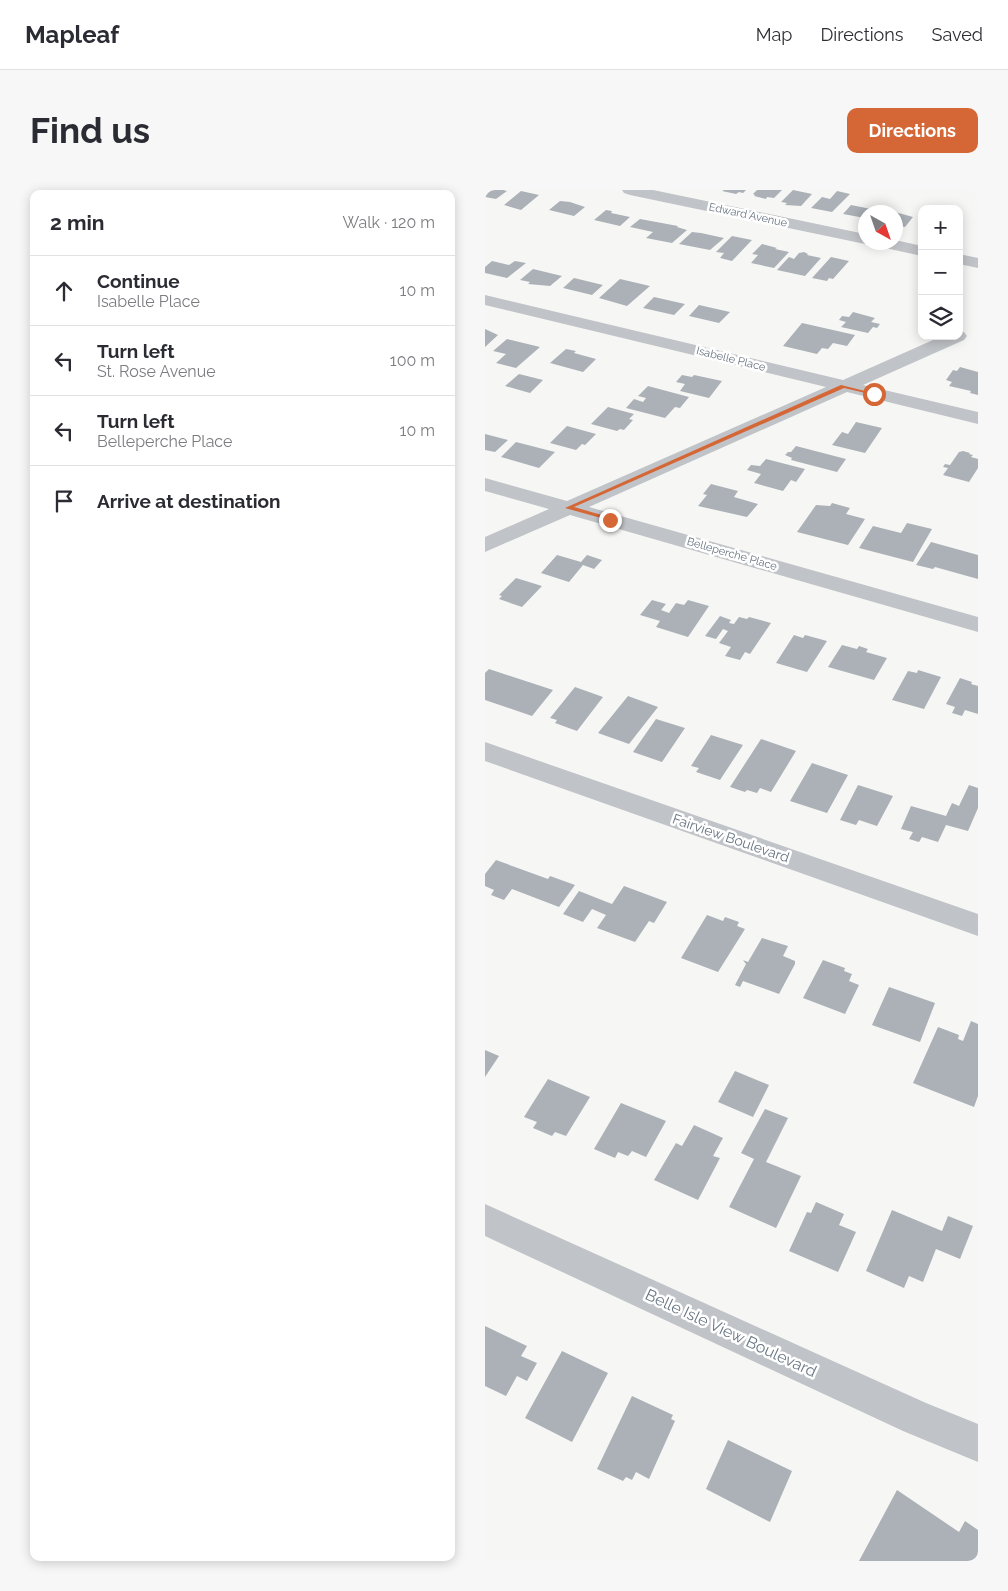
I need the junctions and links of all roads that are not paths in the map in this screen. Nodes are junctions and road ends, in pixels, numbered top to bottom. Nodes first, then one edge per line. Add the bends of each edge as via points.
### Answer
1 (630, 190) edge
2 (858, 238) edge
3 (903, 247) edge
4 (918, 250) edge
5 (963, 260) edge
6 (978, 262) edge
7 (485, 300) edge
8 (949, 340) edge
9 (843, 386) junction
10 (978, 418) edge
11 (485, 484) edge
12 (568, 508) junction
13 (485, 545) edge
14 (978, 625) edge
15 (485, 751) edge
16 (978, 925) edge
17 (485, 1220) edge
18 (978, 1442) edge

1 - 2 street, Edward Avenue
3 - 4 street
5 - 6 street
7 - 9 street, Isabelle Place
8 - 9 street
9 - 10 street, Isabelle Place
9 - 12 street
11 - 12 street, Belleperche Place
12 - 13 street
12 - 14 street, Belleperche Place
15 - 16 street, Fairview Boulevard
17 - 18 street, Belle Isle View Boulevard via 916,1418

